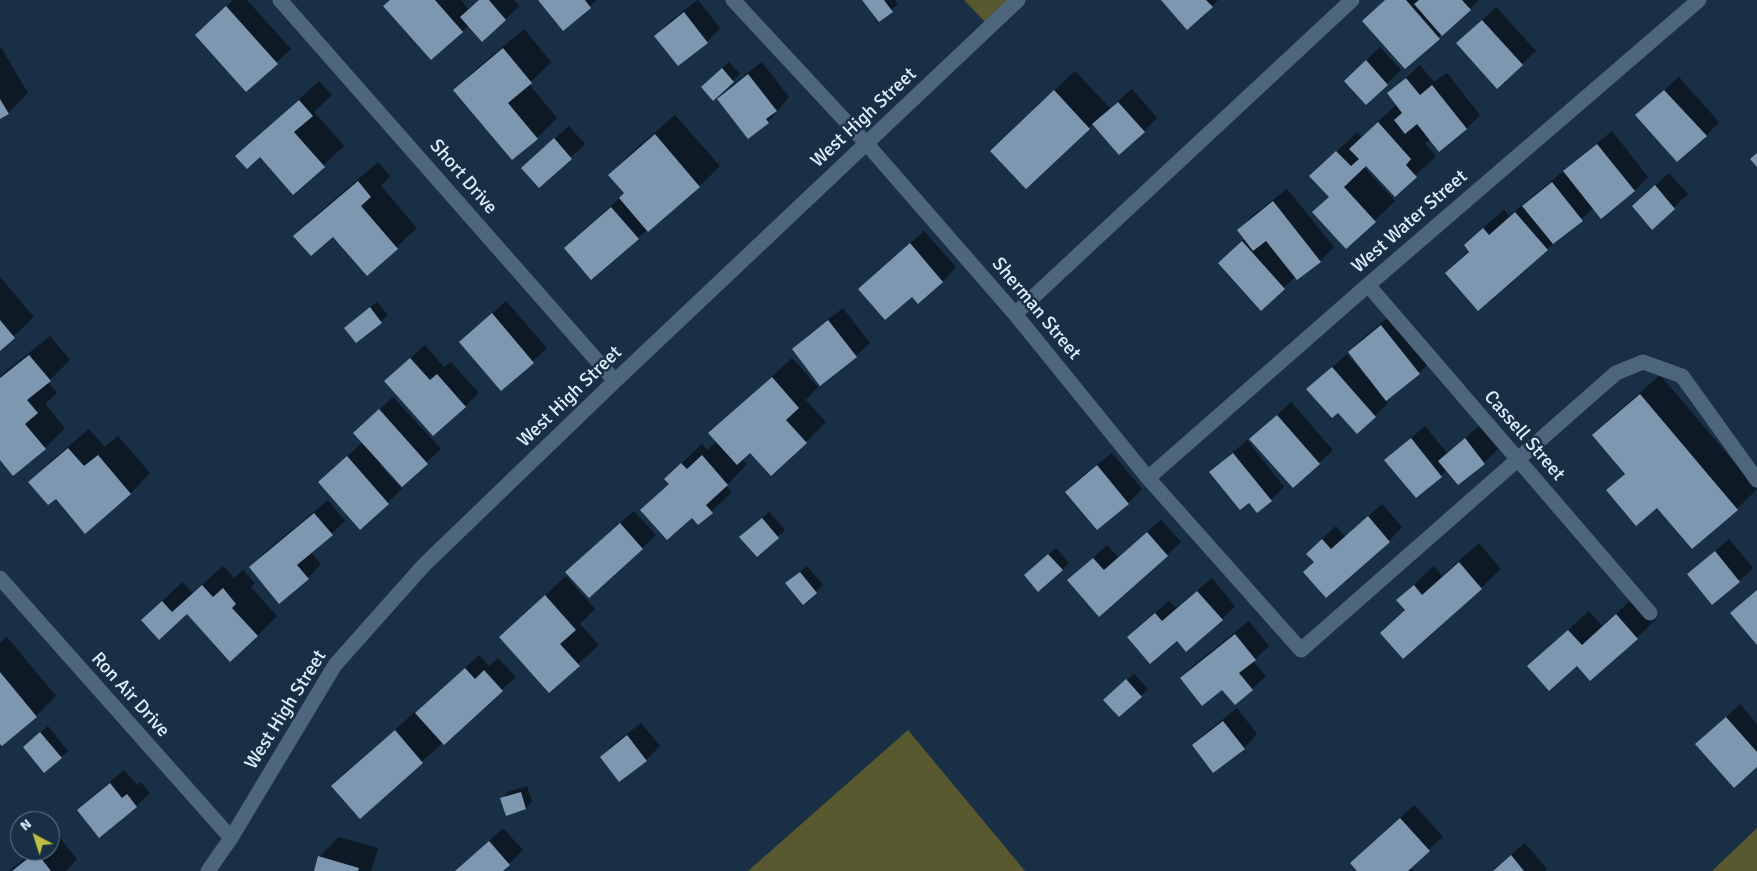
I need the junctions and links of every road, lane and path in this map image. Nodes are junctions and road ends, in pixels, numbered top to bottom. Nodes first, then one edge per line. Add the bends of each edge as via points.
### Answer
1 (280, 0) edge
2 (733, 0) edge
3 (1018, 0) edge
4 (1352, 0) edge
5 (1699, 0) edge
6 (866, 143) junction
7 (1368, 285) junction
8 (1015, 314) junction
9 (615, 381) junction
10 (1517, 459) junction
11 (1148, 478) junction
12 (1757, 480) edge
13 (0, 578) edge
14 (1650, 613) dead end
15 (231, 838) junction
16 (208, 871) edge

1 - 9 street, Short Drive
2 - 6 street, Sherman Street
3 - 6 street, West High Street
4 - 8 street
5 - 7 street, West Water Street
6 - 8 street, Sherman Street
6 - 9 street, West High Street
7 - 10 street, Cassell Street
7 - 11 street, West Water Street
8 - 11 street, Sherman Street
9 - 15 street, West High Street via 424,565 335,665
10 - 11 street, Sherman Street via 1301,650
10 - 12 street via 1616,372 1643,362 1682,376
10 - 14 street, Cassell Street
13 - 15 street, Ron Air Drive
15 - 16 street, West High Street

